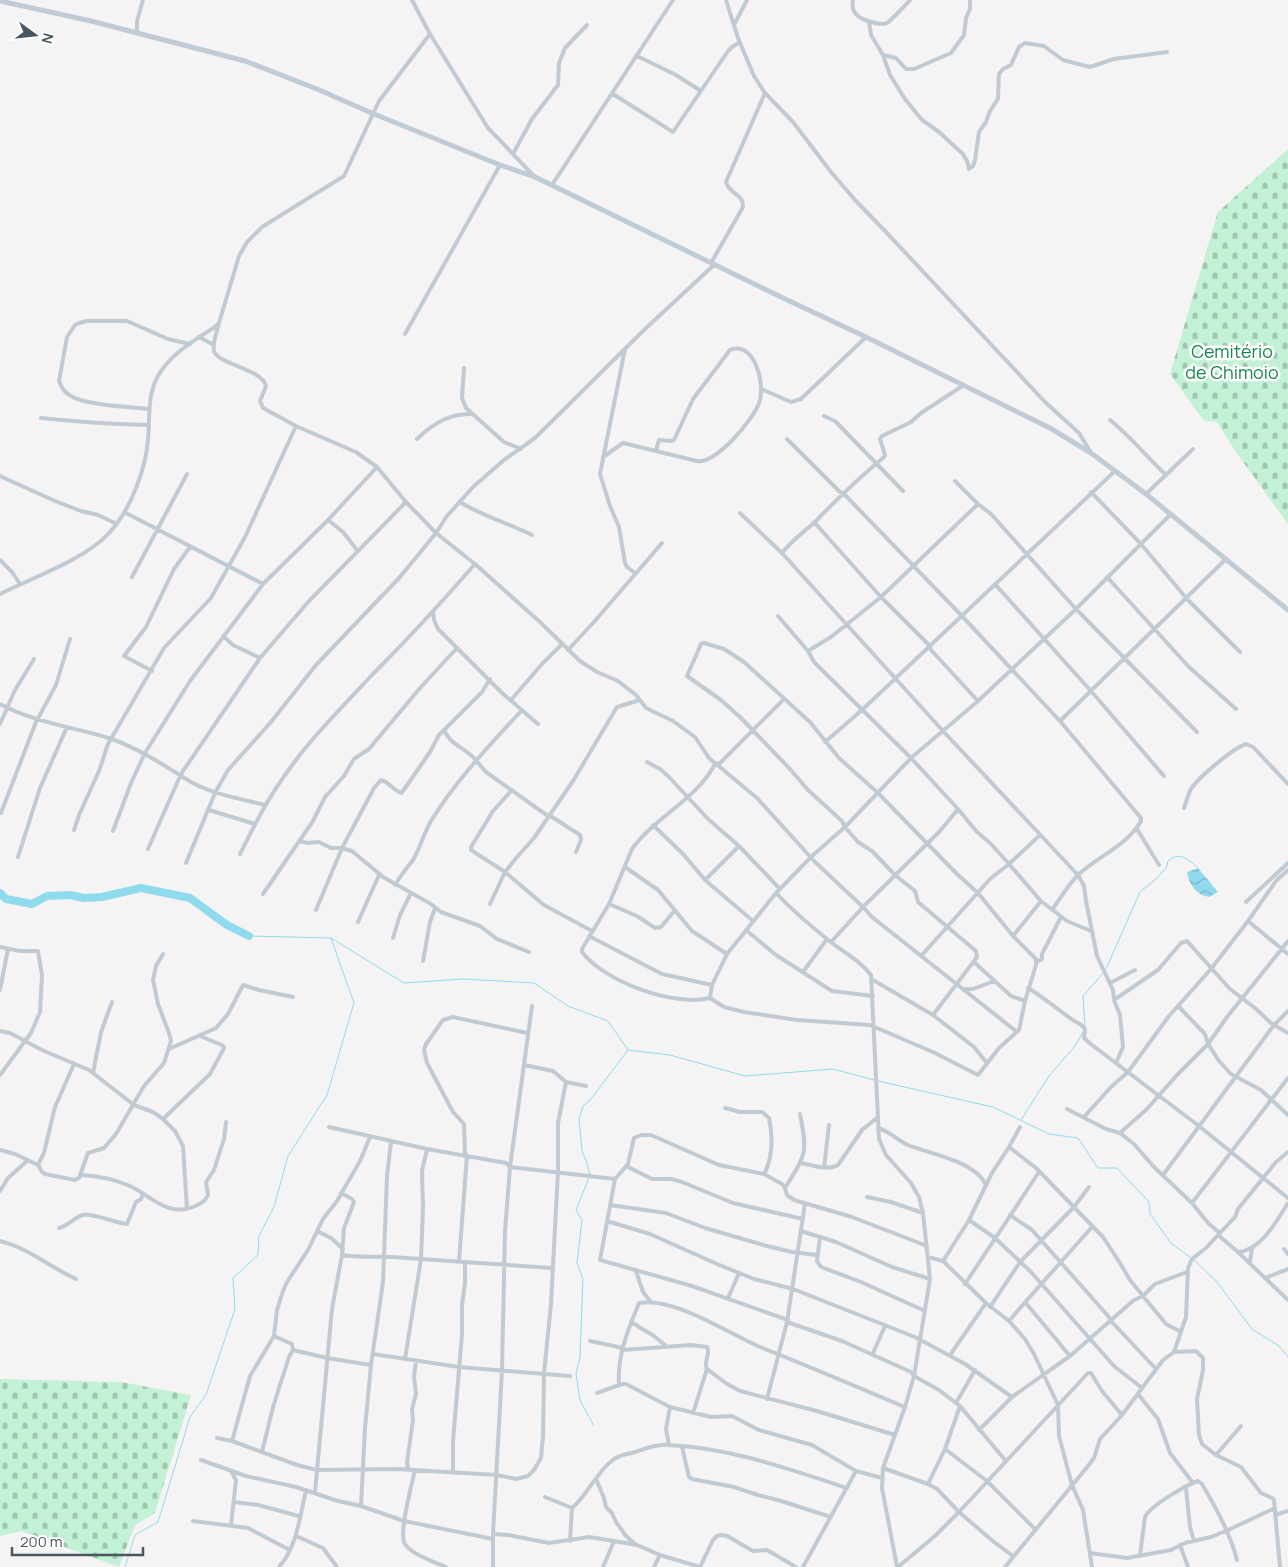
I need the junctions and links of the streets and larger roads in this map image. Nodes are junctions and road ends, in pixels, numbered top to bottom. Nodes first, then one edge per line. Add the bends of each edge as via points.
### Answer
1 (143, 0) edge
2 (412, 0) edge
3 (673, 0) edge
4 (726, 0) edge
5 (747, 0) edge
6 (853, 0) edge
7 (910, 0) edge
8 (970, 0) edge
9 (0, 1) edge
10 (869, 21) junction
11 (587, 25) dead end
12 (734, 25) junction
13 (137, 33) junction
14 (430, 34) junction
15 (740, 42) junction
16 (1167, 52) dead end
17 (883, 55) junction
18 (637, 56) junction
19 (701, 91) junction
20 (765, 93) junction
21 (612, 94) junction
22 (374, 114) junction
23 (513, 154) junction
24 (500, 164) junction
25 (535, 177) junction
26 (552, 185) junction
27 (713, 264) junction
28 (219, 324) junction
29 (406, 334) dead end
30 (866, 336) junction
31 (199, 338) junction
32 (190, 344) junction
33 (214, 346) junction
34 (625, 349) junction
35 (464, 368) dead end
36 (964, 386) junction
37 (761, 389) junction
38 (149, 409) junction
39 (472, 414) junction
40 (824, 416) dead end
41 (41, 418) dead end
42 (1110, 420) dead end
43 (149, 425) junction
44 (296, 426) junction
45 (417, 439) dead end
46 (787, 439) dead end
47 (521, 449) junction
48 (1193, 449) dead end
49 (656, 450) junction
50 (1091, 453) junction
51 (603, 457) junction
52 (876, 464) junction
53 (377, 467) junction
54 (1115, 471) junction
55 (187, 474) dead end
56 (1166, 475) junction
57 (0, 476) edge
58 (955, 481) dead end
59 (903, 491) dead end
60 (1091, 492) junction
61 (844, 494) junction
62 (1146, 494) junction
63 (406, 502) junction
64 (460, 502) junction
65 (978, 504) junction
66 (124, 512) junction
67 (740, 513) dead end
68 (1171, 514) junction
69 (328, 520) junction
70 (814, 522) junction
71 (117, 524) junction
72 (156, 529) junction
73 (436, 532) junction
74 (532, 535) dead end
75 (662, 543) dead end
76 (1141, 544) junction
77 (190, 546) junction
78 (357, 550) junction
79 (782, 553) junction
80 (1027, 554) junction
81 (1226, 559) junction
82 (0, 560) edge
83 (475, 564) junction
84 (228, 565) junction
85 (913, 565) junction
86 (635, 573) junction
87 (132, 577) dead end
88 (1108, 577) junction
89 (20, 584) junction
90 (263, 584) junction
91 (995, 584) junction
92 (0, 594) edge
93 (881, 597) junction
94 (1187, 599) junction
95 (1076, 609) junction
96 (1288, 610) edge
97 (433, 612) junction
98 (961, 614) junction
99 (778, 616) dead end
100 (846, 624) junction
101 (1156, 629) junction
102 (223, 636) junction
103 (1044, 638) junction
104 (70, 639) dead end
105 (562, 644) junction
106 (930, 645) junction
107 (457, 648) junction
108 (568, 650) junction
109 (808, 651) junction
110 (1240, 652) dead end
111 (260, 658) junction
112 (34, 659) dead end
113 (1124, 660) junction
114 (1010, 669) junction
115 (152, 670) junction
116 (895, 678) junction
117 (490, 679) junction
118 (1091, 691) junction
119 (784, 699) junction
120 (511, 700) junction
121 (640, 700) junction
122 (978, 701) junction
123 (0, 704) edge
124 (7, 708) junction
125 (1236, 709) dead end
126 (522, 710) junction
127 (862, 710) junction
128 (39, 719) junction
129 (1060, 721) junction
130 (0, 724) edge
131 (538, 724) dead end
132 (66, 727) junction
133 (444, 730) junction
134 (753, 730) junction
135 (943, 731) junction
136 (1196, 732) dead end
137 (112, 739) junction
138 (825, 742) junction
139 (145, 753) junction
140 (911, 758) junction
141 (476, 760) junction
142 (647, 762) dead end
143 (715, 764) junction
144 (181, 774) junction
145 (1164, 776) dead end
146 (1288, 784) edge
147 (512, 790) junction
148 (215, 792) junction
149 (878, 793) junction
150 (688, 796) junction
151 (264, 805) junction
152 (1184, 808) dead end
153 (958, 809) junction
154 (210, 810) junction
155 (1, 813) dead end
156 (549, 815) junction
157 (255, 824) junction
158 (654, 825) junction
159 (845, 828) junction
160 (1136, 829) junction
161 (74, 830) dead end
162 (113, 831) dead end
163 (1040, 835) junction
164 (299, 841) junction
165 (928, 843) junction
166 (739, 846) junction
167 (342, 848) junction
168 (148, 850) dead end
169 (576, 852) dead end
170 (240, 854) dead end
171 (812, 856) junction
172 (18, 857) dead end
173 (186, 863) dead end
174 (1288, 863) edge
175 (1009, 864) junction
176 (1160, 865) dead end
177 (625, 867) junction
178 (1288, 870) edge
179 (505, 872) junction
180 (379, 874) junction
181 (895, 874) junction
182 (1078, 875) junction
183 (705, 880) junction
184 (395, 885) junction
185 (780, 889) junction
186 (411, 893) junction
187 (776, 893) junction
188 (978, 893) junction
189 (264, 894) dead end
190 (1041, 901) junction
191 (1246, 902) dead end
192 (490, 904) dead end
193 (609, 904) junction
194 (863, 906) junction
195 (436, 908) junction
196 (316, 910) dead end
197 (675, 910) junction
198 (1052, 910) junction
199 (1061, 917) junction
200 (753, 921) junction
201 (1248, 921) junction
202 (358, 922) dead end
203 (947, 925) junction
204 (746, 930) junction
205 (1091, 930) junction
206 (592, 931) junction
207 (589, 936) junction
208 (1013, 936) junction
209 (393, 938) dead end
210 (827, 939) junction
211 (1288, 941) edge
212 (831, 942) junction
213 (0, 947) edge
214 (8, 949) junction
215 (1282, 949) junction
216 (529, 952) dead end
217 (163, 954) dead end
218 (727, 954) junction
219 (1288, 954) edge
220 (922, 955) junction
221 (423, 960) dead end
222 (974, 962) junction
223 (1037, 962) junction
224 (1211, 969) junction
225 (1135, 970) dead end
226 (803, 972) junction
227 (873, 980) junction
228 (956, 982) junction
229 (994, 982) junction
230 (1110, 984) junction
231 (712, 985) junction
232 (964, 988) junction
233 (1028, 988) junction
234 (0, 990) edge
235 (874, 996) junction
236 (293, 997) dead end
237 (710, 998) junction
238 (1242, 998) junction
239 (1114, 1000) junction
240 (1025, 1001) junction
241 (112, 1002) dead end
242 (532, 1006) dead end
243 (1178, 1006) junction
244 (1288, 1011) edge
245 (932, 1015) junction
246 (1274, 1025) junction
247 (874, 1028) junction
248 (0, 1031) edge
249 (1017, 1032) junction
250 (527, 1033) junction
251 (1288, 1033) edge
252 (200, 1036) junction
253 (25, 1040) junction
254 (1208, 1044) junction
255 (169, 1049) junction
256 (986, 1063) junction
257 (1116, 1063) junction
258 (74, 1064) junction
259 (524, 1065) junction
260 (1128, 1072) junction
261 (93, 1073) junction
262 (0, 1075) edge
263 (1236, 1076) junction
264 (1288, 1078) edge
265 (566, 1082) junction
266 (586, 1086) dead end
267 (1160, 1096) junction
268 (1270, 1100) junction
269 (134, 1105) junction
270 (725, 1108) dead end
271 (1067, 1109) dead end
272 (800, 1114) dead end
273 (1288, 1115) edge
274 (1084, 1116) junction
275 (878, 1117) junction
276 (164, 1119) junction
277 (226, 1122) dead end
278 (829, 1125) dead end
279 (1199, 1126) junction
280 (329, 1127) dead end
281 (1020, 1127) dead end
282 (878, 1128) junction
283 (1120, 1133) junction
284 (370, 1137) junction
285 (391, 1142) junction
286 (1010, 1147) junction
287 (428, 1149) junction
288 (0, 1150) edge
289 (1232, 1152) junction
290 (1288, 1152) edge
291 (466, 1155) junction
292 (27, 1161) junction
293 (801, 1163) junction
294 (38, 1165) junction
295 (510, 1166) junction
296 (626, 1166) junction
297 (824, 1168) junction
298 (558, 1171) junction
299 (1039, 1172) junction
300 (764, 1174) junction
301 (81, 1175) junction
302 (1163, 1175) junction
303 (1265, 1178) junction
304 (615, 1179) junction
305 (986, 1185) junction
306 (1089, 1187) dead end
307 (785, 1188) junction
308 (0, 1191) edge
309 (143, 1193) junction
310 (341, 1193) junction
311 (867, 1197) dead end
312 (1288, 1198) edge
313 (1192, 1203) junction
314 (1288, 1203) edge
315 (805, 1204) junction
316 (610, 1205) junction
317 (1074, 1207) junction
318 (187, 1209) junction
319 (924, 1213) junction
320 (1010, 1215) junction
321 (803, 1219) junction
322 (969, 1220) junction
323 (607, 1221) junction
324 (1092, 1227) junction
325 (59, 1228) dead end
326 (317, 1231) junction
327 (801, 1231) junction
328 (1219, 1234) junction
329 (820, 1238) junction
330 (995, 1238) junction
331 (0, 1241) edge
332 (1042, 1241) junction
333 (927, 1246) junction
334 (1252, 1248) junction
335 (1284, 1248) dead end
336 (343, 1250) junction
337 (797, 1252) junction
338 (1238, 1252) junction
339 (1288, 1254) edge
340 (342, 1255) junction
341 (817, 1255) junction
342 (384, 1256) junction
343 (928, 1257) junction
344 (421, 1259) junction
345 (459, 1261) junction
346 (943, 1261) junction
347 (465, 1262) junction
348 (1020, 1262) junction
349 (1062, 1262) junction
350 (1250, 1262) junction
351 (505, 1265) junction
352 (552, 1268) junction
353 (1288, 1269) edge
354 (636, 1271) junction
355 (1187, 1272) junction
356 (739, 1273) junction
357 (76, 1278) dead end
358 (1265, 1278) junction
359 (930, 1279) junction
360 (1041, 1283) junction
361 (965, 1284) junction
362 (793, 1290) junction
363 (1143, 1296) junction
364 (728, 1298) junction
365 (1288, 1300) edge
366 (651, 1302) junction
367 (1025, 1302) junction
368 (986, 1303) junction
369 (990, 1307) junction
370 (925, 1311) junction
371 (788, 1321) junction
372 (1110, 1321) junction
373 (631, 1322) junction
374 (1009, 1322) junction
375 (885, 1326) junction
376 (1181, 1332) junction
377 (274, 1336) junction
378 (1090, 1338) junction
379 (921, 1340) junction
380 (590, 1341) dead end
381 (666, 1346) junction
382 (622, 1349) junction
383 (293, 1350) junction
384 (1174, 1352) junction
385 (873, 1353) junction
386 (373, 1354) junction
387 (779, 1354) junction
388 (950, 1355) junction
389 (1070, 1356) junction
390 (327, 1358) junction
391 (405, 1359) junction
392 (416, 1361) junction
393 (371, 1365) junction
394 (459, 1367) junction
395 (707, 1369) junction
396 (1156, 1369) junction
397 (502, 1370) junction
398 (975, 1370) junction
399 (544, 1374) junction
400 (1044, 1375) junction
401 (570, 1376) dead end
402 (914, 1376) junction
403 (619, 1385) junction
404 (1142, 1388) junction
405 (597, 1393) dead end
406 (1138, 1394) junction
407 (1012, 1398) junction
408 (767, 1399) junction
409 (958, 1405) junction
410 (1058, 1405) junction
411 (670, 1407) junction
412 (905, 1407) junction
413 (693, 1413) junction
414 (1122, 1415) junction
415 (1241, 1426) dead end
416 (979, 1430) junction
417 (895, 1435) junction
418 (217, 1438) dead end
419 (232, 1441) junction
420 (669, 1445) junction
421 (682, 1447) junction
422 (945, 1449) junction
423 (262, 1452) junction
424 (1216, 1456) junction
425 (201, 1460) dead end
426 (1005, 1460) junction
427 (363, 1468) junction
428 (883, 1468) junction
429 (229, 1469) junction
430 (317, 1470) junction
431 (408, 1470) junction
432 (415, 1470) junction
433 (856, 1471) junction
434 (453, 1473) junction
435 (497, 1475) junction
436 (882, 1478) junction
437 (596, 1479) junction
438 (987, 1481) junction
439 (1193, 1483) junction
440 (928, 1484) junction
441 (1072, 1486) junction
442 (847, 1488) junction
443 (1186, 1488) junction
444 (306, 1490) junction
445 (315, 1492) junction
446 (545, 1497) dead end
447 (234, 1502) junction
448 (361, 1506) junction
449 (572, 1508) junction
450 (1275, 1508) junction
451 (959, 1512) junction
452 (1288, 1512) edge
453 (1275, 1515) junction
454 (299, 1516) junction
455 (831, 1517) junction
456 (193, 1520) dead end
457 (404, 1521) junction
458 (231, 1525) junction
459 (1036, 1530) junction
460 (1226, 1531) junction
461 (493, 1534) junction
462 (296, 1536) junction
463 (493, 1539) junction
464 (570, 1541) junction
465 (614, 1541) junction
466 (1194, 1541) junction
467 (637, 1545) junction
468 (1180, 1545) junction
469 (290, 1550) junction
470 (1090, 1553) junction
471 (660, 1555) junction
472 (1140, 1555) junction
473 (1013, 1556) junction
474 (1238, 1560) dead end
475 (279, 1567) edge
476 (337, 1567) edge
477 (446, 1567) edge
478 (493, 1567) edge
479 (602, 1567) edge
480 (654, 1567) edge
481 (700, 1567) edge
482 (796, 1567) edge
483 (803, 1567) edge
484 (898, 1567) edge
485 (1005, 1567) edge
486 (1092, 1567) edge
487 (1188, 1567) edge
488 (1280, 1567) edge

1 - 13 street
2 - 14 street
3 - 18 street
4 - 12 street
5 - 12 street
6 - 10 street via 854,12
7 - 10 street via 886,24
8 - 17 street via 964,35 948,55 914,69 906,69 896,58
9 - 13 street
10 - 17 street via 871,35
11 - 23 street via 564,48 559,63 558,85 532,119
12 - 15 street
13 - 22 street via 245,61
14 - 22 street via 379,101
14 - 23 street via 488,128
15 - 19 street via 728,51
15 - 20 street
16 - 17 street via 1114,58 1090,67 1063,60 1044,46 1022,44 1011,65 999,74 998,98 979,132 975,160 970,170 963,154 922,120 905,99 890,75
18 - 19 street
18 - 21 street
19 - 21 street via 673,132
20 - 27 street via 726,182 741,198 743,207
20 - 50 street via 793,122 848,193 1045,402 1079,433
21 - 26 street
22 - 24 street
22 - 28 street via 344,176 262,227 247,242 239,256
23 - 25 street
24 - 25 street
24 - 29 street
25 - 26 street
26 - 27 street
27 - 30 street
27 - 34 street
28 - 31 street
28 - 33 street
30 - 36 street
30 - 37 street via 801,399 791,402
31 - 32 street
31 - 33 street
32 - 38 street via 157,377
32 - 38 street via 122,320 87,321 75,325 71,331 59,380 68,394 105,404
33 - 44 street via 216,355 262,379 266,386 260,401 262,408
34 - 47 street
34 - 51 street
35 - 39 street via 462,398
36 - 50 street via 1022,413
36 - 52 street via 910,422 882,436 885,456
37 - 49 street via 760,403 734,440 707,460 697,461
37 - 49 street via 758,367 751,356 741,350 730,350 693,399 674,440 659,440
38 - 43 street
39 - 45 street via 445,419 428,428
39 - 47 street via 504,442
40 - 52 street via 836,421
41 - 43 street
42 - 56 street
43 - 66 street via 145,460
44 - 53 street via 356,452
44 - 84 street via 250,529
46 - 61 street
47 - 64 street via 504,460
48 - 56 street
49 - 51 street via 623,443
50 - 54 street
51 - 86 street via 601,478 619,527 625,563
52 - 59 street
52 - 61 street
53 - 63 street
53 - 69 street
54 - 60 street
54 - 62 street
55 - 72 street
56 - 62 street
57 - 71 street
58 - 65 street
60 - 76 street
60 - 80 street
61 - 70 street
61 - 85 street
62 - 68 street
63 - 73 street
63 - 78 street
64 - 73 street
64 - 74 street
65 - 80 street
65 - 85 street
66 - 71 street
66 - 72 street
67 - 79 street
68 - 76 street
68 - 81 street
69 - 78 street
69 - 90 street
70 - 79 street
70 - 93 street
71 - 89 street via 95,546
72 - 77 street
72 - 87 street
73 - 83 street
73 - 148 street via 400,577 316,665 228,770
75 - 86 street
76 - 88 street
76 - 94 street
77 - 84 street
77 - 115 street via 174,569 146,627 124,656
78 - 111 street
79 - 100 street
80 - 91 street
80 - 95 street
81 - 94 street
81 - 96 street
82 - 89 street
83 - 97 street
83 - 105 street
84 - 90 street
84 - 115 street via 208,603 168,643
85 - 93 street
85 - 98 street
86 - 108 street
88 - 95 street
88 - 101 street
89 - 92 street
90 - 102 street
91 - 98 street
91 - 103 street
93 - 100 street
93 - 106 street
94 - 101 street
94 - 110 street
95 - 103 street
95 - 113 street
97 - 107 street via 438,629
97 - 151 street via 335,714 285,774
98 - 106 street
98 - 114 street
99 - 109 street
100 - 109 street
100 - 116 street
101 - 113 street
101 - 125 street via 1189,667
102 - 111 street via 233,645
102 - 139 street
103 - 114 street
103 - 118 street
104 - 128 street via 56,685
105 - 108 street
105 - 120 street
106 - 116 street
106 - 122 street
107 - 117 street
107 - 164 street via 369,748 354,760 325,797 314,821
108 - 121 street via 597,672 624,685
109 - 127 street via 814,662
111 - 144 street
112 - 124 street
113 - 118 street
113 - 136 street
114 - 122 street
114 - 129 street
115 - 137 street
116 - 127 street
116 - 135 street
117 - 120 street
117 - 133 street via 482,692
118 - 129 street
118 - 145 street
119 - 134 street
119 - 134 street via 744,662 724,649 701,644 687,676 727,704
119 - 138 street via 810,722
120 - 126 street
121 - 143 street via 646,708 673,721 695,738
121 - 156 street via 617,707
122 - 135 street
123 - 124 street
124 - 128 street
124 - 130 street
126 - 131 street
126 - 141 street
127 - 138 street
127 - 140 street
128 - 132 street
128 - 155 street
129 - 160 street via 1141,818
132 - 137 street
132 - 172 street via 40,788
133 - 141 street via 449,740
133 - 167 street via 404,791 397,792 384,781 378,782
134 - 143 street via 720,763
134 - 159 street via 808,790 842,821
135 - 140 street
135 - 163 street
137 - 139 street
137 - 161 street
138 - 149 street
139 - 144 street
139 - 162 street
140 - 149 street
140 - 153 street
141 - 147 street
141 - 184 street via 431,821 414,857
142 - 150 street via 664,772
143 - 150 street via 709,775
143 - 171 street via 757,798
144 - 148 street
144 - 168 street
146 - 152 street via 1253,746 1246,744 1222,759 1195,785
147 - 156 street
147 - 179 street via 470,847
148 - 151 street
148 - 154 street
149 - 159 street
149 - 165 street
150 - 158 street
150 - 166 street
151 - 157 street
153 - 165 street
153 - 175 street
154 - 157 street
154 - 173 street
156 - 169 street via 580,835
156 - 179 street
157 - 170 street
158 - 177 street via 632,848
158 - 183 street
159 - 171 street
159 - 181 street
160 - 176 street
160 - 182 street
163 - 175 street
163 - 182 street
164 - 167 street
164 - 189 street
165 - 181 street
165 - 188 street
166 - 183 street
166 - 185 street
167 - 180 street via 352,851
167 - 196 street
171 - 185 street
171 - 194 street
174 - 191 street
175 - 188 street
175 - 190 street
177 - 193 street
177 - 197 street via 658,890
178 - 201 street via 1276,881
179 - 192 street
179 - 206 street via 544,905
180 - 184 street
180 - 202 street
181 - 194 street
181 - 203 street via 915,890 918,902
182 - 198 street
182 - 205 street via 1084,886
183 - 200 street
184 - 186 street
185 - 187 street
186 - 195 street
186 - 209 street
187 - 200 street
187 - 210 street
188 - 203 street
188 - 208 street
190 - 198 street
190 - 208 street
193 - 197 street via 637,916 654,928 661,927
193 - 206 street
194 - 212 street
194 - 220 street via 872,917
195 - 216 street via 480,926 497,940
195 - 221 street
197 - 218 street via 692,931
198 - 199 street
199 - 205 street
199 - 223 street via 1042,959
200 - 204 street
201 - 215 street
201 - 224 street
203 - 220 street
203 - 222 street via 976,951
204 - 218 street
204 - 226 street
205 - 230 street via 1097,956
206 - 207 street
207 - 231 street via 662,974
207 - 237 street via 582,949 584,955 625,984 685,1000
208 - 223 street
210 - 212 street
210 - 226 street
211 - 215 street
212 - 227 street via 860,963
213 - 214 street
214 - 234 street
214 - 253 street via 39,952 42,975 40,1012
215 - 219 street
215 - 238 street
217 - 255 street via 153,980 169,1033
218 - 231 street
220 - 228 street
222 - 228 street
222 - 229 street
223 - 233 street
224 - 238 street
224 - 239 street via 1187,941 1158,970
224 - 243 street
225 - 230 street
226 - 235 street via 832,991
227 - 235 street
227 - 245 street
228 - 232 street
228 - 245 street
229 - 232 street via 972,989
229 - 240 street via 1011,996
230 - 239 street
231 - 237 street
232 - 249 street
233 - 240 street
233 - 257 street via 1082,1024 1086,1029 1084,1038
235 - 247 street
236 - 252 street via 243,985 228,1014 216,1028
237 - 247 street via 724,1007 744,1012 797,1020 866,1024
238 - 246 street
238 - 254 street
239 - 257 street via 1120,1015 1123,1043
240 - 249 street via 1021,1028
241 - 261 street
242 - 250 street
243 - 254 street via 1205,1034
243 - 260 street
244 - 246 street
245 - 256 street via 974,1046
246 - 251 street
246 - 263 street
247 - 256 street via 978,1075
247 - 275 street
248 - 253 street
249 - 256 street
250 - 259 street
250 - 291 street via 452,1017 443,1020 426,1044 427,1063 453,1112 464,1124
252 - 255 street
252 - 276 street via 222,1045 223,1050 210,1074
253 - 258 street
253 - 262 street
254 - 263 street via 1223,1066
254 - 267 street
255 - 269 street via 164,1063 148,1080
257 - 260 street
258 - 261 street
258 - 294 street via 55,1107
259 - 265 street via 553,1071
259 - 295 street
260 - 267 street
260 - 274 street
261 - 269 street
263 - 268 street via 1264,1092
263 - 279 street
264 - 268 street
265 - 266 street
265 - 298 street via 558,1116
267 - 279 street
267 - 283 street
268 - 273 street
268 - 289 street
269 - 276 street
269 - 301 street via 107,1145 88,1153
270 - 300 street via 762,1112 769,1118 771,1152
271 - 274 street
272 - 293 street via 805,1147
274 - 283 street
275 - 282 street
275 - 297 street via 862,1130 838,1165
276 - 318 street via 184,1146
277 - 318 street via 214,1170 206,1182 208,1195 202,1203
278 - 297 street
279 - 289 street
279 - 302 street
280 - 284 street
281 - 286 street
282 - 305 street via 908,1145 964,1165 982,1177
282 - 319 street via 881,1147 911,1183
283 - 302 street
284 - 285 street
284 - 310 street
285 - 287 street
285 - 342 street
286 - 299 street
286 - 305 street
287 - 291 street
287 - 344 street via 422,1171
288 - 292 street
289 - 303 street
289 - 313 street
290 - 303 street
291 - 295 street
291 - 345 street
292 - 294 street
292 - 308 street via 8,1178
293 - 297 street
293 - 307 street
294 - 301 street via 42,1172 50,1175 75,1180
295 - 298 street
295 - 351 street
296 - 300 street via 634,1138 646,1134 727,1168
296 - 304 street
296 - 321 street via 652,1179 671,1179 733,1203
298 - 304 street
298 - 352 street
299 - 317 street
299 - 320 street
300 - 307 street
301 - 309 street via 108,1178
302 - 313 street
303 - 312 street
303 - 328 street
304 - 316 street
305 - 322 street
306 - 317 street
307 - 315 street via 790,1198
309 - 318 street via 164,1206
309 - 325 street via 127,1224 82,1215
310 - 326 street
310 - 336 street via 354,1200 344,1228
311 - 319 street
313 - 328 street
314 - 334 street
315 - 321 street
315 - 333 street via 852,1217
316 - 323 street
316 - 337 street via 666,1213 705,1228
317 - 324 street
317 - 332 street
319 - 333 street
320 - 330 street
320 - 332 street
321 - 327 street
322 - 330 street
322 - 346 street
323 - 354 street via 600,1260
323 - 356 street via 650,1234
324 - 349 street
324 - 363 street
326 - 336 street via 331,1238
326 - 377 street via 283,1291
327 - 329 street
327 - 337 street
328 - 338 street
328 - 355 street via 1192,1259
329 - 341 street
329 - 359 street
330 - 348 street
330 - 361 street
331 - 357 street via 19,1246
332 - 348 street
332 - 349 street
333 - 343 street
334 - 338 street
334 - 350 street
335 - 339 street
336 - 340 street
337 - 341 street
337 - 362 street
338 - 350 street
340 - 342 street via 358,1258
340 - 390 street
341 - 370 street via 821,1268
342 - 344 street
342 - 386 street
343 - 346 street
343 - 359 street
344 - 345 street
344 - 391 street
345 - 347 street
346 - 361 street
347 - 351 street
347 - 394 street
348 - 360 street
348 - 369 street
349 - 360 street
349 - 372 street
350 - 358 street
351 - 352 street
351 - 397 street
352 - 399 street
353 - 358 street
354 - 364 street
354 - 366 street via 643,1292
355 - 363 street via 1155,1284
355 - 376 street via 1187,1311
356 - 362 street
356 - 364 street
358 - 365 street
359 - 370 street
360 - 367 street
360 - 378 street
361 - 368 street
362 - 371 street
362 - 375 street
363 - 372 street
363 - 376 street via 1166,1324
364 - 371 street
366 - 373 street via 639,1303
366 - 387 street via 686,1311
367 - 374 street
367 - 389 street
368 - 369 street
368 - 388 street
369 - 374 street
370 - 379 street
371 - 385 street
371 - 387 street
372 - 378 street
372 - 396 street
373 - 381 street
373 - 382 street
374 - 400 street via 1029,1345
375 - 379 street
375 - 385 street
376 - 384 street
377 - 383 street via 292,1344
377 - 419 street via 250,1376
378 - 389 street
378 - 404 street via 1114,1366
379 - 388 street
379 - 402 street
380 - 382 street
381 - 382 street
381 - 395 street via 707,1347
382 - 403 street
383 - 390 street
383 - 423 street via 273,1407
384 - 396 street
384 - 424 street via 1196,1351 1203,1358 1196,1399 1199,1434 1202,1444
385 - 402 street
386 - 391 street
386 - 393 street
387 - 408 street
387 - 412 street
388 - 398 street
389 - 400 street
390 - 393 street
390 - 430 street
391 - 392 street
392 - 394 street
392 - 431 street
393 - 427 street
394 - 397 street
394 - 434 street
395 - 408 street via 734,1388
395 - 413 street
396 - 404 street
397 - 399 street
397 - 435 street
398 - 407 street
398 - 409 street
399 - 401 street
399 - 435 street via 539,1464 522,1479
400 - 407 street
400 - 410 street
402 - 409 street
402 - 412 street
403 - 405 street
403 - 411 street via 632,1386
404 - 406 street
406 - 414 street
406 - 439 street via 1158,1419 1170,1453
407 - 416 street
408 - 417 street
409 - 416 street
409 - 422 street
410 - 414 street via 1090,1372
410 - 426 street
410 - 441 street via 1058,1436
411 - 413 street
411 - 420 street via 666,1429
412 - 417 street
413 - 433 street via 711,1417 732,1416 759,1430 812,1445
414 - 441 street via 1100,1438 1094,1458
415 - 424 street
416 - 426 street
417 - 428 street
418 - 419 street
419 - 423 street
420 - 421 street
420 - 437 street via 651,1446 618,1457
421 - 442 street via 737,1454
421 - 455 street via 692,1479 734,1486
422 - 438 street
422 - 440 street
423 - 430 street
424 - 450 street via 1244,1470 1261,1493 1274,1500
425 - 429 street
426 - 438 street
427 - 430 street
427 - 431 street
427 - 448 street
428 - 436 street
428 - 440 street
429 - 444 street
429 - 447 street via 236,1480
430 - 445 street
431 - 432 street
432 - 434 street
432 - 457 street
433 - 436 street
433 - 442 street
434 - 435 street
435 - 461 street
436 - 484 street
437 - 449 street
437 - 467 street via 606,1507 618,1526
438 - 451 street
438 - 459 street
439 - 443 street
439 - 460 street via 1198,1481 1202,1484
440 - 451 street via 943,1494
441 - 459 street
441 - 470 street via 1082,1510
442 - 455 street
443 - 466 street
443 - 472 street via 1147,1513
444 - 445 street
444 - 454 street
445 - 448 street
446 - 449 street
447 - 454 street
447 - 458 street
448 - 457 street
449 - 464 street
450 - 453 street
450 - 460 street
451 - 473 street
451 - 484 street
452 - 453 street
453 - 488 street
454 - 462 street
455 - 483 street
456 - 458 street
457 - 463 street
457 - 477 street via 405,1545
458 - 469 street via 252,1530
459 - 473 street
460 - 466 street
460 - 474 street
461 - 463 street
461 - 464 street via 549,1543
462 - 469 street
462 - 476 street via 323,1548
463 - 478 street
464 - 465 street via 589,1537
465 - 467 street
465 - 479 street
466 - 468 street
467 - 471 street
468 - 472 street via 1171,1550
468 - 487 street
469 - 475 street
470 - 472 street via 1127,1558
470 - 486 street
471 - 480 street
471 - 481 street
473 - 485 street
481 - 482 street via 717,1536 727,1536 753,1551 767,1550

